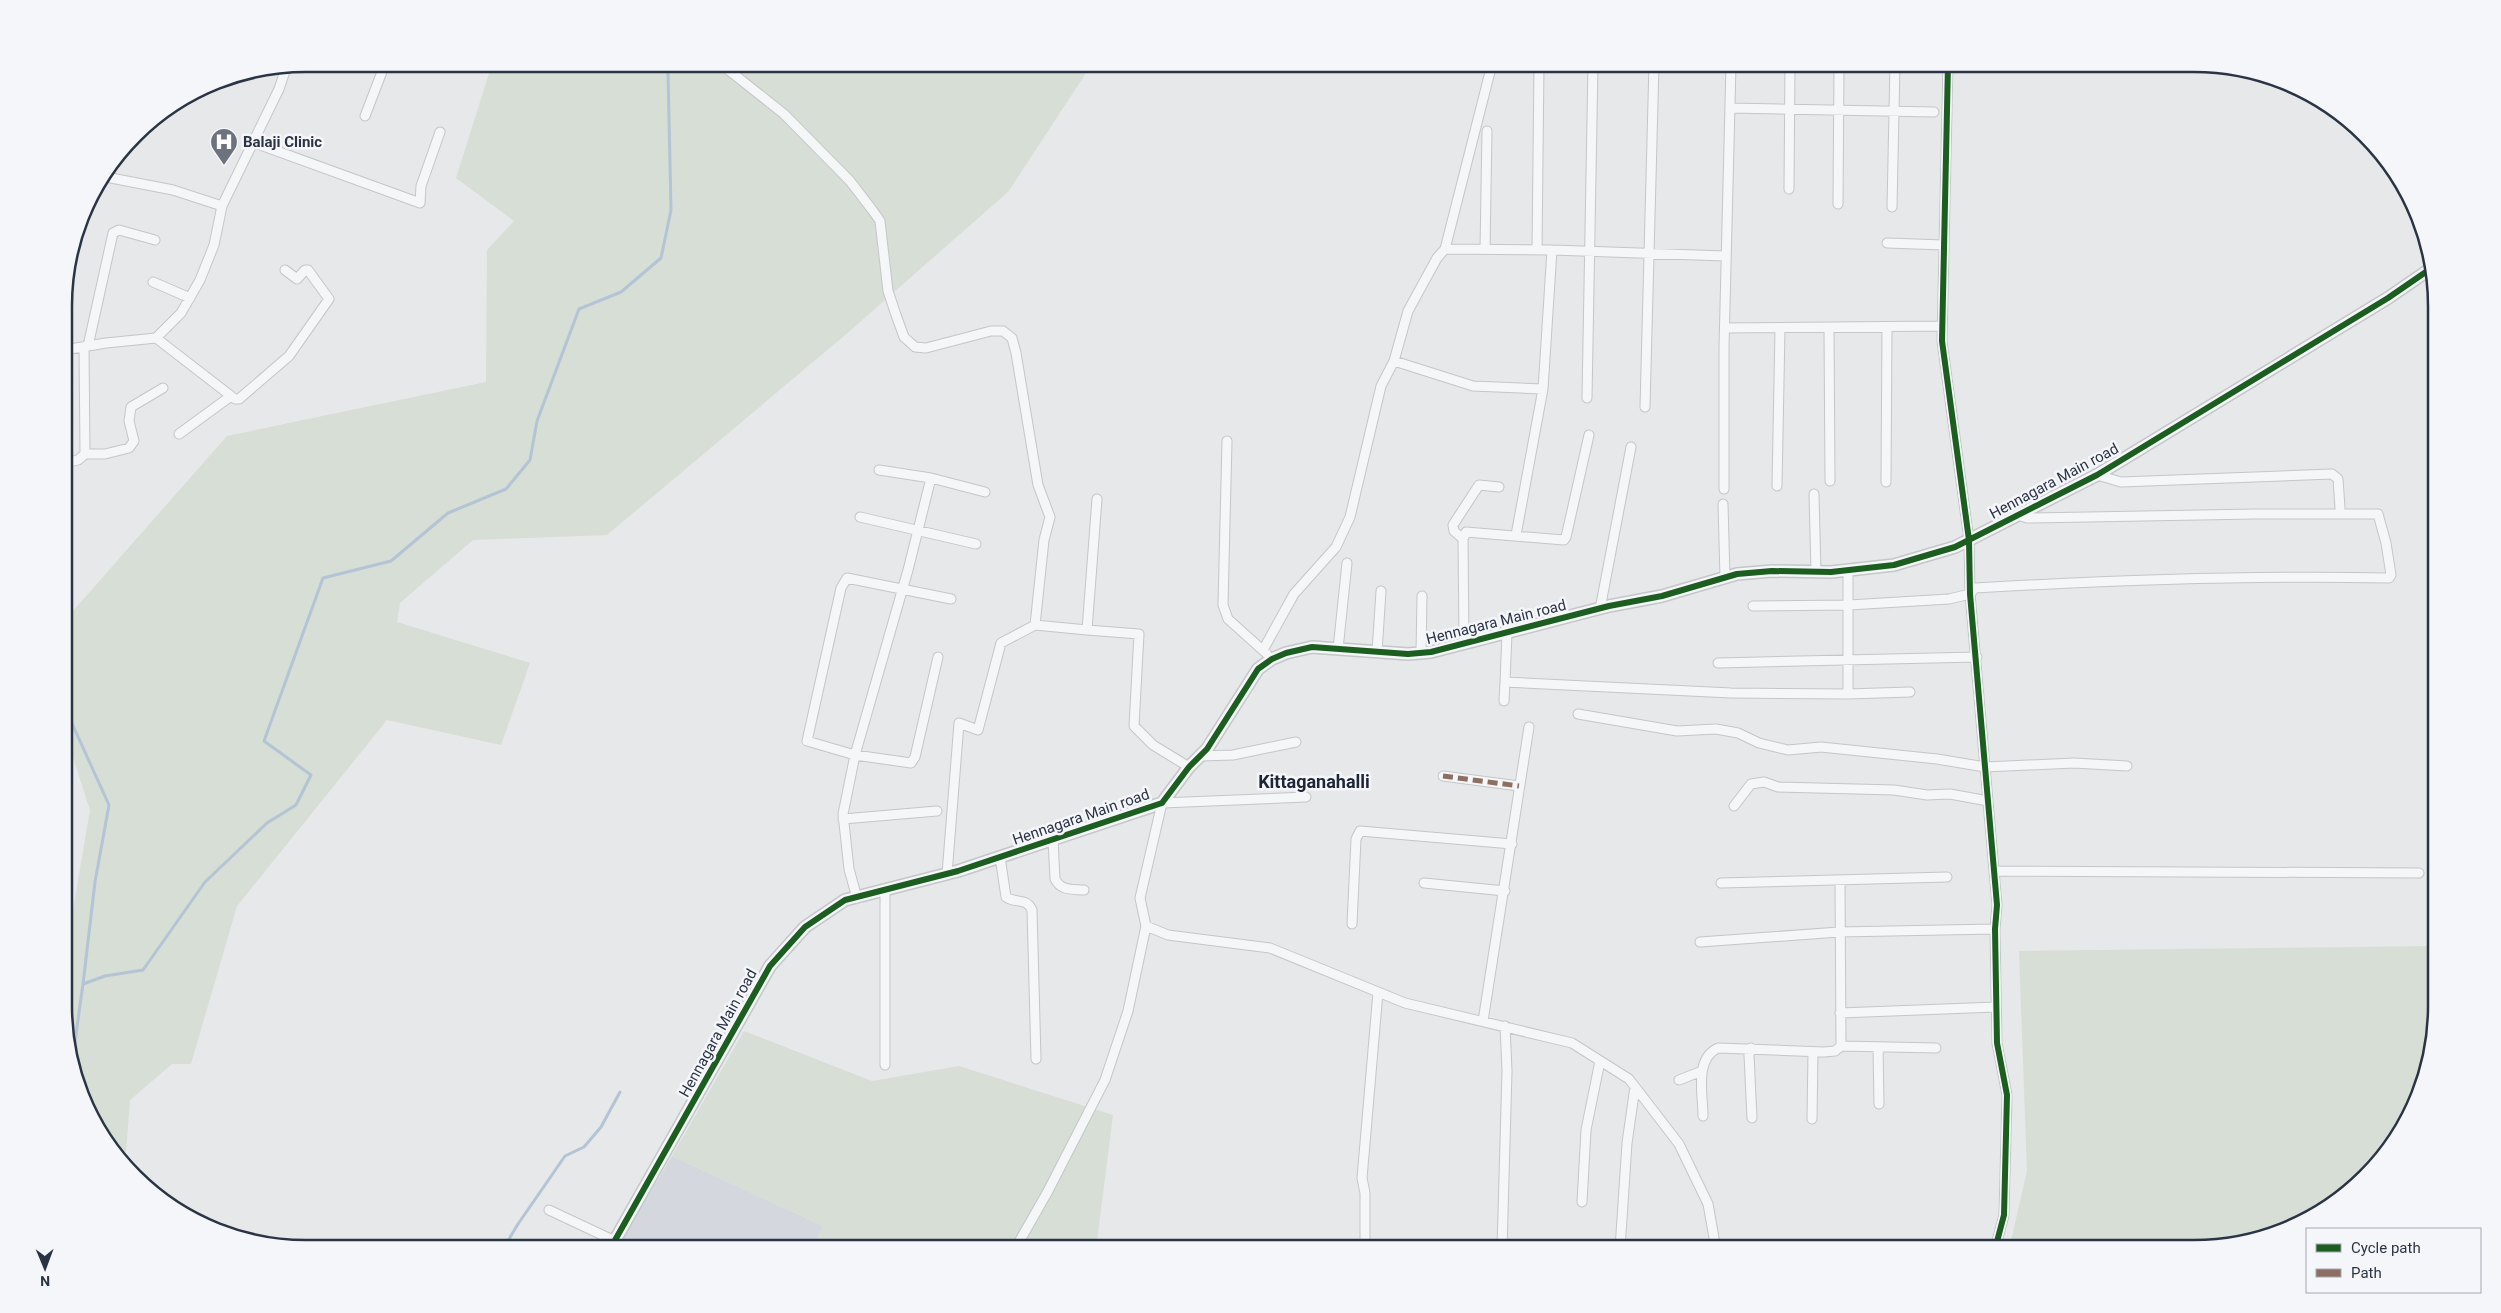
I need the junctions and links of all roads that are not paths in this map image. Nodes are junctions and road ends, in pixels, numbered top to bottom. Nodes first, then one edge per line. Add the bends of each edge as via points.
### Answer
1 (382, 72) edge
2 (731, 72) edge
3 (1490, 72) edge
4 (1539, 72) edge
5 (1593, 72) edge
6 (1654, 72) edge
7 (1731, 72) edge
8 (1790, 72) edge
9 (1840, 72) edge
10 (1895, 72) edge
11 (1948, 72) edge
12 (284, 73) edge
13 (1730, 108) junction
14 (1790, 110) junction
15 (1839, 110) junction
16 (1894, 111) junction
17 (1934, 112) dead end
18 (365, 116) dead end
19 (1487, 130) dead end
20 (440, 132) dead end
21 (252, 142) junction
22 (111, 178) edge
23 (1789, 189) dead end
24 (1838, 204) dead end
25 (222, 206) junction
26 (1892, 207) dead end
27 (155, 240) dead end
28 (1887, 243) dead end
29 (1944, 245) junction
30 (1444, 249) junction
31 (1484, 249) junction
32 (1537, 250) junction
33 (1552, 250) junction
34 (1589, 252) junction
35 (1648, 254) junction
36 (1725, 256) junction
37 (285, 270) dead end
38 (2426, 272) edge
39 (153, 282) dead end
40 (190, 298) junction
41 (1942, 326) junction
42 (1887, 327) junction
43 (1725, 328) junction
44 (1780, 328) junction
45 (1829, 328) junction
46 (156, 338) junction
47 (86, 346) junction
48 (72, 349) edge
49 (1394, 361) junction
50 (163, 388) dead end
51 (1543, 389) junction
52 (231, 396) junction
53 (1586, 398) dead end
54 (1645, 407) dead end
55 (179, 434) dead end
56 (1589, 435) dead end
57 (1227, 441) dead end
58 (1631, 447) dead end
59 (85, 454) junction
60 (72, 461) edge
61 (879, 470) dead end
62 (2097, 475) junction
63 (931, 478) junction
64 (1830, 481) dead end
65 (1886, 482) dead end
66 (1777, 486) dead end
67 (1499, 487) dead end
68 (1724, 489) dead end
69 (985, 492) dead end
70 (1814, 494) dead end
71 (1097, 500) dead end
72 (1723, 504) dead end
73 (2340, 508) dead end
74 (2018, 515) junction
75 (860, 517) dead end
76 (918, 532) junction
77 (1516, 535) junction
78 (1464, 539) junction
79 (1969, 540) junction
80 (976, 544) dead end
81 (1347, 563) dead end
82 (1848, 570) junction
83 (1816, 572) junction
84 (1725, 577) junction
85 (902, 588) junction
86 (1381, 591) dead end
87 (1970, 594) junction
88 (1422, 596) dead end
89 (951, 599) dead end
90 (1849, 604) junction
91 (1754, 606) dead end
92 (1600, 609) junction
93 (1035, 625) junction
94 (1087, 630) junction
95 (1507, 634) junction
96 (1464, 642) junction
97 (1338, 649) junction
98 (1263, 650) junction
99 (1378, 652) junction
100 (1421, 653) junction
101 (938, 657) dead end
102 (1977, 657) junction
103 (1272, 659) junction
104 (1849, 660) junction
105 (1718, 663) dead end
106 (1505, 682) junction
107 (1910, 692) dead end
108 (1848, 694) junction
109 (1504, 701) dead end
110 (1578, 714) dead end
111 (1529, 727) dead end
112 (1296, 742) dead end
113 (855, 755) junction
114 (1200, 756) junction
115 (2127, 766) dead end
116 (1189, 767) junction
117 (1985, 767) junction
118 (1443, 776) dead end
119 (1519, 786) junction
120 (1306, 797) dead end
121 (1988, 801) junction
122 (1162, 803) junction
123 (1734, 806) dead end
124 (937, 811) dead end
125 (843, 819) junction
126 (1053, 840) junction
127 (1512, 844) junction
128 (1000, 857) junction
129 (1996, 871) junction
130 (2419, 873) dead end
131 (947, 874) junction
132 (1947, 877) dead end
133 (1840, 880) junction
134 (1424, 883) dead end
135 (1721, 883) dead end
136 (1084, 890) dead end
137 (885, 891) junction
138 (1505, 891) junction
139 (857, 898) junction
140 (1352, 924) dead end
141 (1146, 926) junction
142 (1995, 929) junction
143 (1839, 932) junction
144 (1700, 942) dead end
145 (1378, 992) junction
146 (1996, 1007) junction
147 (1840, 1013) junction
148 (1483, 1021) junction
149 (1506, 1026) junction
150 (1841, 1046) junction
151 (1878, 1047) junction
152 (1751, 1048) junction
153 (1936, 1048) dead end
154 (1813, 1052) junction
155 (1036, 1059) dead end
156 (1600, 1061) junction
157 (886, 1065) dead end
158 (1702, 1071) junction
159 (1679, 1080) dead end
160 (1635, 1087) junction
161 (1879, 1104) dead end
162 (1703, 1116) dead end
163 (1752, 1118) dead end
164 (1812, 1119) dead end
165 (1582, 1202) dead end
166 (549, 1210) dead end
167 (604, 1240) edge
168 (616, 1240) edge
169 (1020, 1240) edge
170 (1365, 1240) edge
171 (1502, 1240) edge
172 (1621, 1240) edge
173 (1714, 1240) edge
174 (1997, 1240) edge

1 - 18 street
2 - 93 street via 784,114 850,181 880,221 888,291 904,337 915,346 926,348 991,331 1003,330 1012,338 1021,374 1038,485 1050,517 1044,540
3 - 30 street
4 - 32 street
5 - 34 street
6 - 35 street
7 - 13 street
8 - 14 street
9 - 15 street
10 - 16 street
11 - 29 street
12 - 21 street
13 - 14 street
13 - 36 street
14 - 15 street
14 - 23 street
15 - 16 street
15 - 24 street
16 - 17 street
16 - 26 street
19 - 31 street
20 - 21 street via 421,186 420,203
21 - 25 street
22 - 25 street via 173,190
25 - 40 street via 214,245
27 - 47 street via 119,230 113,234
28 - 29 street
29 - 41 street
30 - 31 street
30 - 49 street via 1408,311
31 - 32 street
32 - 33 street
33 - 34 street
33 - 51 street
34 - 35 street
34 - 53 street
35 - 36 street
35 - 54 street
36 - 43 street
37 - 52 street via 297,278 308,270 329,299 289,356 239,399
38 - 62 street, Hennagara Main road
39 - 40 street
40 - 46 street via 181,313
41 - 42 street
41 - 79 street
42 - 45 street
42 - 65 street
43 - 44 street
43 - 68 street
44 - 45 street
44 - 66 street
45 - 64 street
46 - 47 street
46 - 52 street
47 - 48 street
47 - 59 street
49 - 51 street via 1473,386
49 - 98 street via 1381,386 1350,517 1336,546 1294,594
50 - 59 street via 131,407 129,421 134,441 129,448 105,454
51 - 77 street
52 - 55 street
56 - 77 street via 1566,537 1559,541
57 - 98 street via 1223,605 1228,619
58 - 92 street
59 - 60 street
61 - 63 street
62 - 73 street via 2121,482 2332,474 2338,479
62 - 74 street, Hennagara Main road
63 - 69 street
63 - 76 street
67 - 78 street via 1479,485 1453,525 1454,531
70 - 83 street
71 - 94 street
72 - 84 street
74 - 79 street, Hennagara Main road
74 - 87 street via 2027,518 2378,514 2390,575 2389,578 2293,576 2046,584 1975,588
75 - 76 street
76 - 80 street
76 - 85 street
77 - 78 street via 1466,532
78 - 96 street
79 - 82 street, Hennagara Main road via 1956,547 1894,565
79 - 87 street
81 - 97 street
82 - 83 street, Hennagara Main road
82 - 90 street
83 - 84 street, Hennagara Main road via 1772,571
84 - 92 street, Hennagara Main road via 1662,596
85 - 89 street
85 - 113 street
85 - 113 street via 847,578 841,588 807,741
86 - 99 street
87 - 90 street via 1949,599
87 - 102 street
88 - 100 street
90 - 91 street
90 - 104 street
92 - 95 street, Hennagara Main road
93 - 94 street
93 - 131 street via 1001,643 978,730 959,722
94 - 116 street via 1139,634 1134,726 1153,746
95 - 96 street, Hennagara Main road
95 - 106 street
96 - 100 street, Hennagara Main road
97 - 99 street, Hennagara Main road
97 - 103 street, Hennagara Main road via 1312,647
98 - 103 street
99 - 100 street, Hennagara Main road
101 - 113 street via 911,763
102 - 104 street
102 - 117 street
103 - 114 street, Hennagara Main road via 1258,669 1208,749
104 - 105 street
104 - 108 street
106 - 108 street via 1730,693
106 - 109 street
107 - 108 street
110 - 117 street via 1677,731 1738,733 1759,743 1788,750 1821,747
111 - 119 street
112 - 114 street via 1233,754
113 - 125 street
114 - 116 street, Hennagara Main road
115 - 117 street via 2074,763
116 - 122 street, Hennagara Main road
117 - 121 street
118 - 119 street
119 - 127 street
120 - 122 street
121 - 123 street via 1950,794 1894,790 1778,787 1764,782 1751,784
121 - 129 street
122 - 126 street, Hennagara Main road
122 - 141 street via 1140,898
124 - 125 street
125 - 139 street via 849,869
126 - 128 street, Hennagara Main road
126 - 136 street via 1058,885 1064,889
127 - 138 street
127 - 140 street via 1360,831 1356,839
128 - 131 street, Hennagara Main road
128 - 155 street via 1006,897 1024,900 1032,910
129 - 130 street
129 - 142 street via 1998,905
131 - 137 street, Hennagara Main road
132 - 133 street
133 - 135 street
133 - 143 street
134 - 138 street
137 - 139 street, Hennagara Main road
137 - 157 street
138 - 148 street
139 - 168 street, Hennagara Main road via 845,900 805,926 770,966
141 - 145 street via 1168,935 1270,948
141 - 169 street via 1128,1012 1105,1080
142 - 143 street
142 - 146 street
143 - 144 street
143 - 147 street
145 - 148 street via 1405,1003
145 - 170 street via 1362,1178
146 - 147 street
146 - 174 street via 1997,1043 2007,1096 2004,1215
147 - 150 street
148 - 149 street
149 - 156 street via 1572,1043
149 - 171 street
150 - 151 street
150 - 154 street via 1835,1051
151 - 153 street
151 - 161 street
152 - 154 street
152 - 158 street via 1718,1048 1709,1052
152 - 163 street
154 - 164 street
156 - 160 street via 1629,1078
156 - 165 street via 1586,1130
158 - 159 street
158 - 162 street
160 - 172 street via 1626,1143
160 - 173 street via 1679,1144 1708,1204
166 - 167 street

